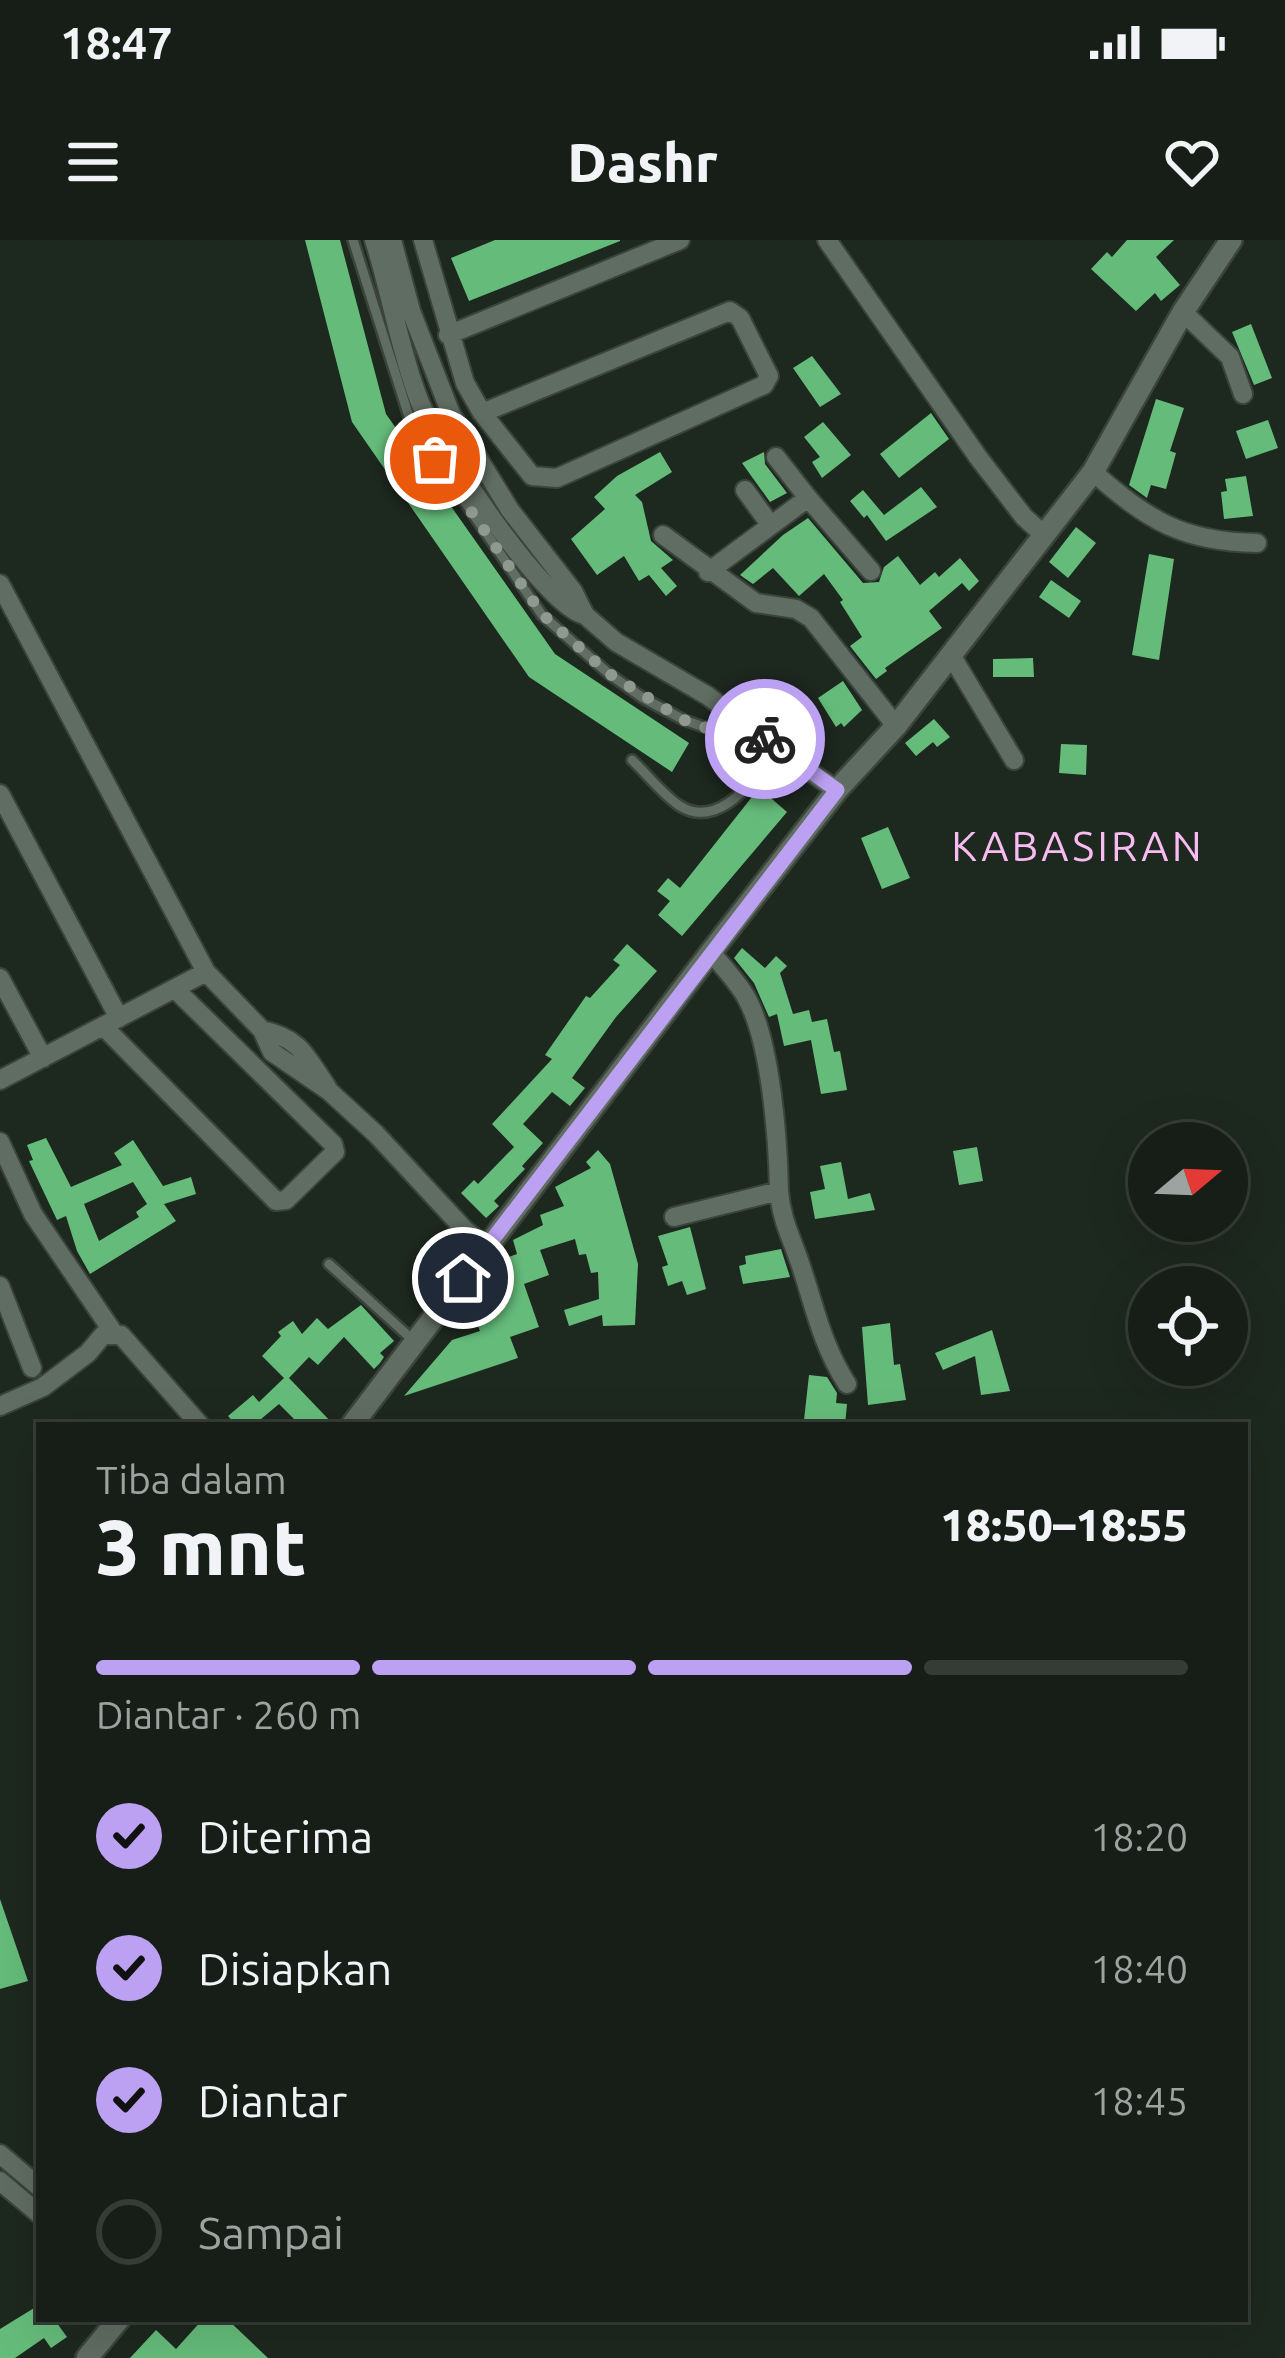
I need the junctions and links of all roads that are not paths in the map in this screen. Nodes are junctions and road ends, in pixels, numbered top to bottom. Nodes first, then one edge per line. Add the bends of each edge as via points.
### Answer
1 (353, 240) edge
2 (374, 240) edge
3 (392, 240) edge
4 (446, 240) edge
5 (680, 240) edge
6 (827, 240) edge
7 (1232, 240) edge
8 (424, 244) edge
9 (1183, 312) junction
10 (448, 335) junction
11 (1243, 394) dead end
12 (482, 413) junction
13 (776, 457) dead end
14 (1093, 472) junction
15 (745, 490) dead end
16 (808, 498) junction
17 (769, 523) junction
18 (663, 535) dead end
19 (1045, 535) junction
20 (1257, 543) dead end
21 (871, 571) dead end
22 (708, 572) junction
23 (0, 584) edge
24 (585, 615) junction
25 (951, 655) junction
26 (748, 725) junction
27 (896, 726) junction
28 (779, 752) junction
29 (632, 760) dead end
30 (1014, 760) dead end
31 (837, 790) junction
32 (0, 794) edge
33 (711, 952) junction
34 (206, 972) junction
35 (0, 978) edge
36 (175, 988) junction
37 (111, 1022) junction
38 (43, 1058) junction
39 (0, 1080) edge
40 (0, 1142) edge
41 (779, 1191) junction
42 (674, 1217) dead end
43 (487, 1246) junction
44 (329, 1264) dead end
45 (0, 1286) edge
46 (113, 1332) junction
47 (415, 1342) junction
48 (32, 1368) dead end
49 (848, 1384) dead end
50 (0, 1406) edge
51 (197, 1422) edge
52 (354, 1422) edge
53 (0, 2154) edge
54 (0, 2181) edge
55 (36, 2184) edge
56 (36, 2211) edge
57 (117, 2322) edge
58 (87, 2358) edge

1 - 26 lane via 410,423 542,614 608,673 684,720 718,732
2 - 24 street via 434,433 537,575 562,604
3 - 24 street via 451,414
4 - 8 street
5 - 10 street
6 - 19 street via 978,457
7 - 9 street
8 - 10 street
9 - 11 street via 1230,357
9 - 14 street
10 - 12 street
12 - 12 street via 730,311 769,376 556,478 532,476
13 - 16 street
14 - 19 street
14 - 20 street via 1164,526
15 - 17 street
16 - 17 street
16 - 21 street
17 - 22 street
18 - 22 street
19 - 25 street
22 - 27 street via 756,603 811,618
23 - 34 street
24 - 26 street
25 - 27 street
25 - 30 street
26 - 28 street
27 - 31 street
28 - 29 lane via 726,807 704,813 682,808
28 - 31 street
31 - 33 street
32 - 37 street
33 - 41 street via 755,1020 778,1128
33 - 43 street
34 - 36 street
34 - 43 street via 262,1030 272,1052 329,1091
35 - 38 street
36 - 37 street
36 - 37 street via 332,1144 335,1153 286,1200 276,1201
37 - 38 street
38 - 39 street
40 - 46 street via 33,1214
41 - 42 street
41 - 49 street via 819,1332
43 - 47 street
44 - 47 lane
45 - 48 street
46 - 50 street via 43,1387
46 - 51 street
47 - 52 street
53 - 55 street
54 - 56 street
57 - 58 street

